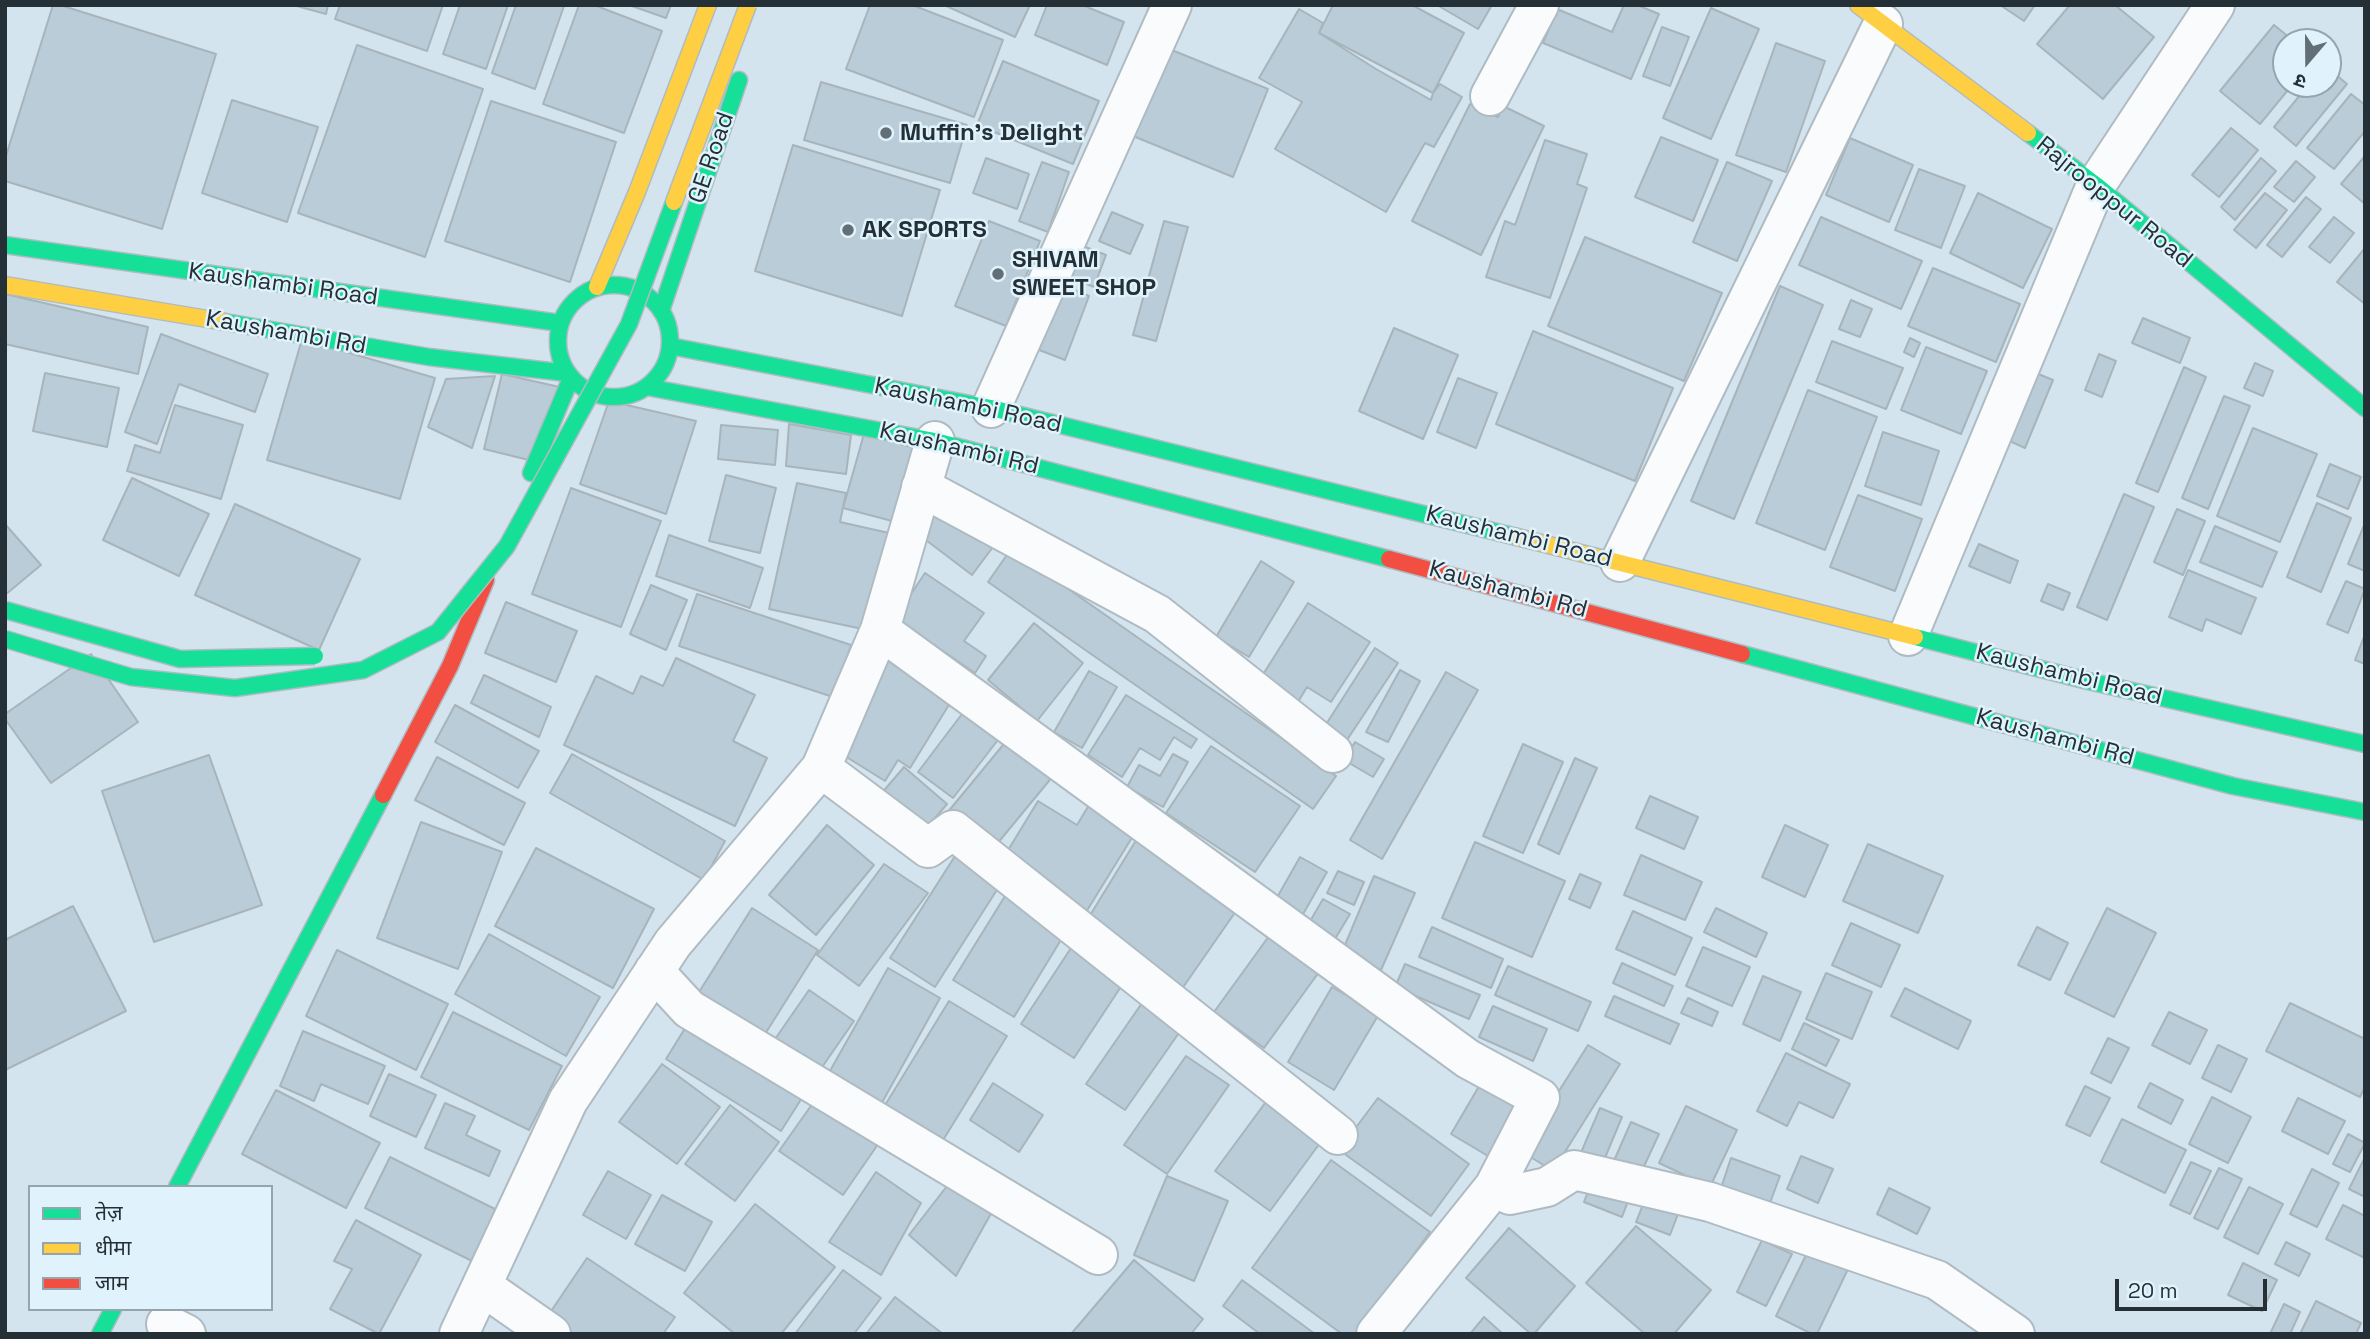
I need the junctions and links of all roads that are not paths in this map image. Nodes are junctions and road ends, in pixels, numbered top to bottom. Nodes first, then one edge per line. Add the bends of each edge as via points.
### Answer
1 (708, 5) edge
2 (748, 5) edge
3 (1172, 5) edge
4 (1539, 5) edge
5 (2216, 5) edge
6 (1870, 15) edge
7 (721, 32) dead end
8 (743, 69) dead end
9 (1490, 96) dead end
10 (2096, 185) junction
11 (5, 245) edge
12 (5, 285) edge
13 (597, 288) junction
14 (661, 311) junction
15 (560, 323) junction
16 (670, 346) junction
17 (569, 376) junction
18 (647, 387) junction
19 (991, 408) junction
20 (2365, 408) edge
21 (935, 441) junction
22 (921, 487) junction
23 (1620, 562) junction
24 (452, 592) dead end
25 (5, 610) edge
26 (880, 630) junction
27 (1908, 636) junction
28 (5, 639) edge
29 (325, 655) dead end
30 (2365, 744) edge
31 (1333, 752) dead end
32 (821, 768) junction
33 (2365, 813) edge
34 (654, 971) junction
35 (1338, 1135) dead end
36 (178, 1185) edge
37 (1494, 1187) junction
38 (1098, 1255) dead end
39 (482, 1286) junction
40 (112, 1311) edge
41 (100, 1334) edge
42 (459, 1334) edge
43 (551, 1334) edge
44 (1376, 1334) edge
45 (2015, 1334) edge

1 - 13 main road
2 - 28 main road, bridge via 629,324 507,546 438,632 363,670 235,688 131,677
3 - 19 street
4 - 9 street
5 - 10 street
6 - 10 main road, Rajrooppur Road
6 - 23 street
7 - 24 main road via 668,190 613,327 508,520
8 - 14 main road, GE Road
10 - 20 main road, Rajrooppur Road
10 - 27 street
11 - 15 main road, Kaushambi Road
12 - 17 main road, Kaushambi Rd via 429,357
13 - 14 main road via 633,289
13 - 15 main road via 581,295
14 - 16 main road
15 - 17 main road via 560,358
16 - 18 main road via 658,376
16 - 19 main road, Kaushambi Road
17 - 18 main road via 594,394 612,398
17 - 36 main road via 450,666
18 - 21 main road, Kaushambi Rd
19 - 23 main road, Kaushambi Road
21 - 22 street
21 - 33 main road, Kaushambi Rd via 2233,786
22 - 26 street
22 - 31 street via 1157,614
23 - 27 main road, Kaushambi Road
25 - 29 main road, bridge via 180,659
26 - 32 street
26 - 37 street via 1468,1059 1540,1098
27 - 30 main road, Kaushambi Road
32 - 34 street
32 - 35 street via 928,848 953,830
34 - 38 street via 689,1009
34 - 39 street via 568,1101
37 - 44 street
37 - 45 street via 1510,1195 1547,1188 1574,1170 1710,1202 1937,1280
39 - 42 street
39 - 43 street
40 - 41 main road

